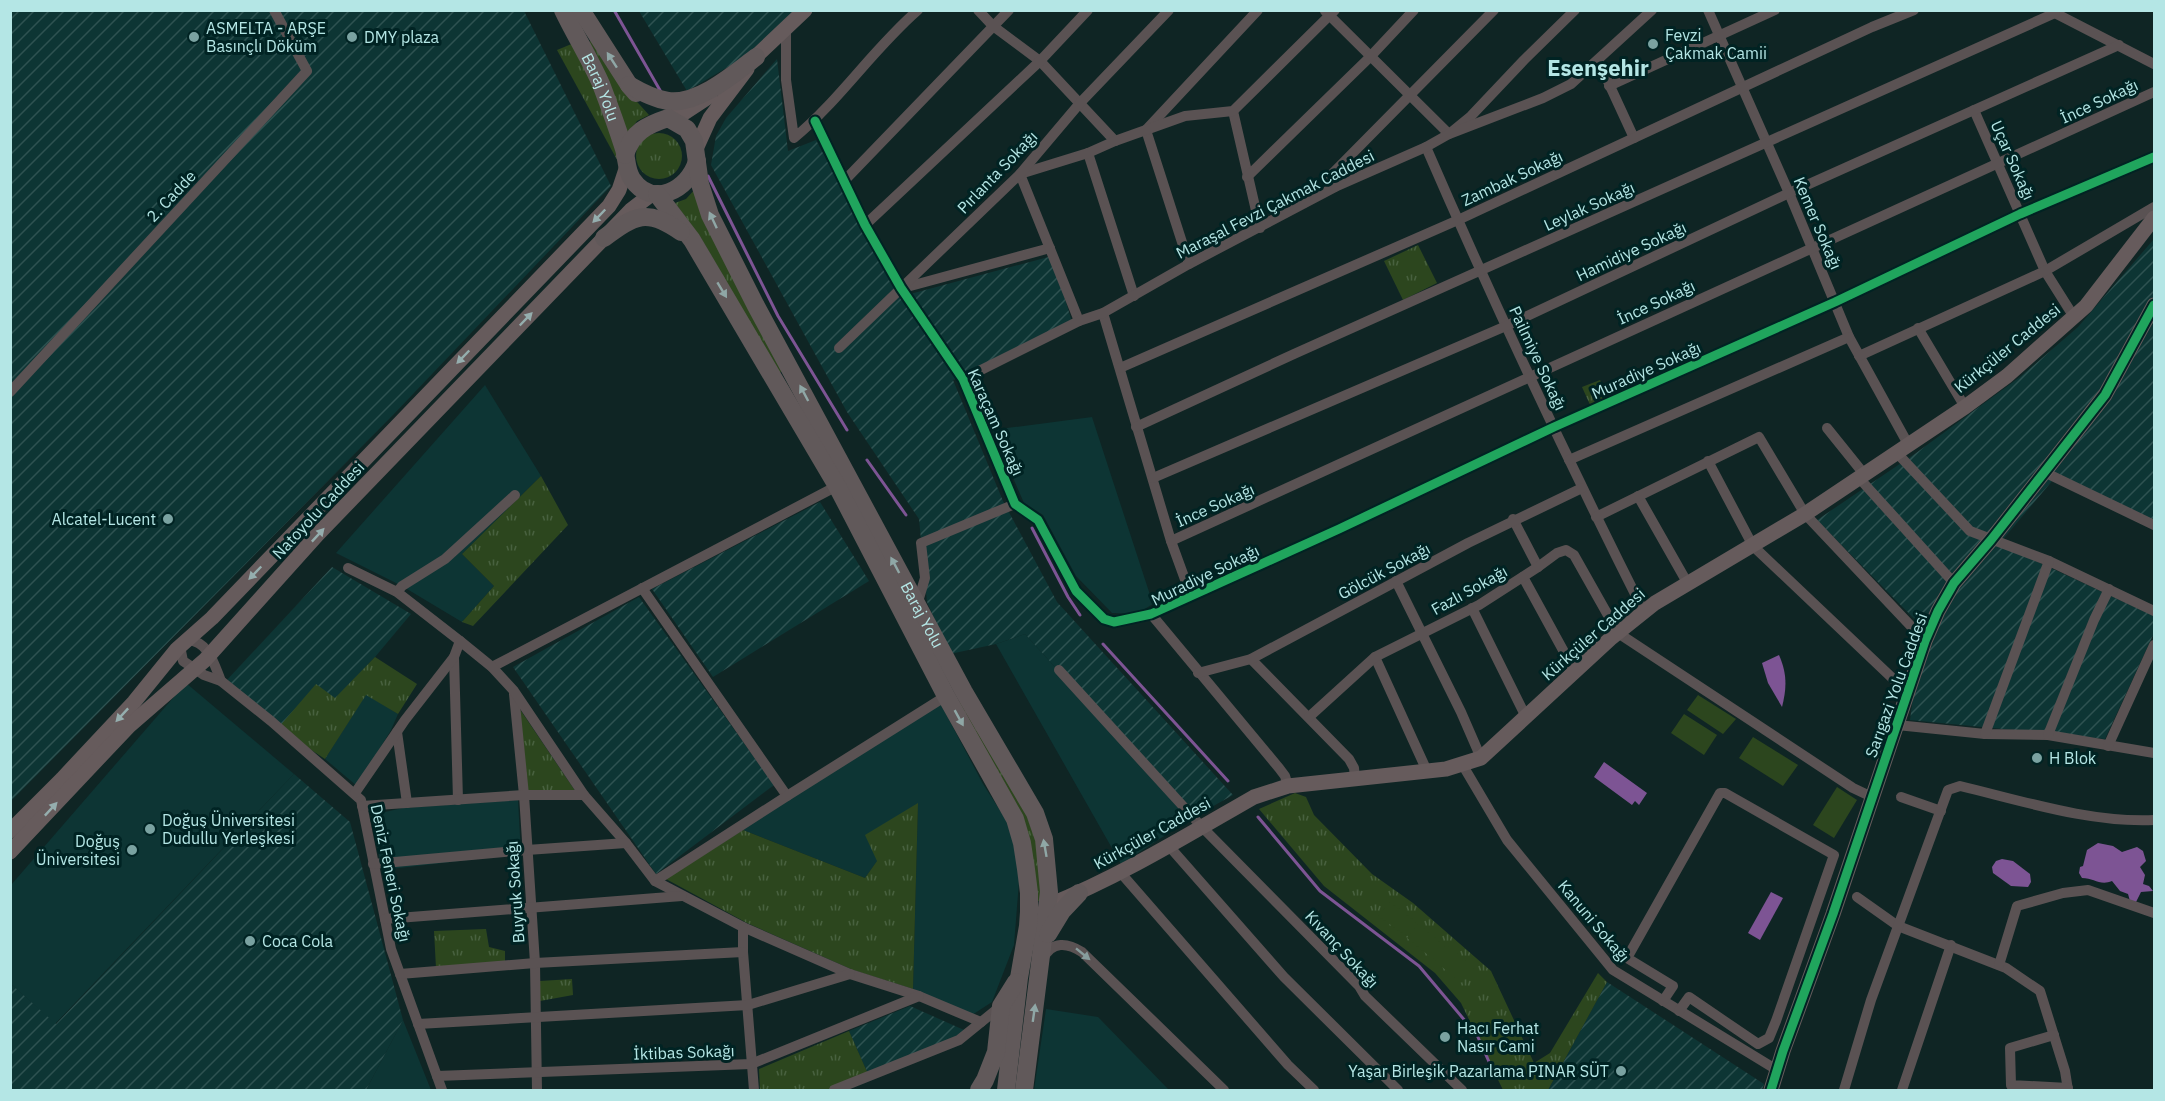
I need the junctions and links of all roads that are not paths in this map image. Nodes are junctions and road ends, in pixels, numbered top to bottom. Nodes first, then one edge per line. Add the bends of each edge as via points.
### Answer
1 (274, 10) edge
2 (563, 10) edge
3 (581, 10) edge
4 (805, 10) edge
5 (918, 10) edge
6 (978, 10) edge
7 (1009, 10) edge
8 (1088, 10) edge
9 (1168, 10) edge
10 (1258, 10) edge
11 (1414, 10) edge
12 (1494, 10) edge
13 (1575, 10) edge
14 (1652, 10) edge
15 (1707, 10) edge
16 (1774, 10) edge
17 (1914, 10) edge
18 (1330, 12) edge
19 (2052, 12) edge
20 (993, 26) junction
21 (786, 29) junction
22 (1719, 36) junction
23 (2119, 45) junction
24 (756, 57) junction
25 (1370, 57) junction
26 (1598, 60) junction
27 (1040, 61) junction
28 (2154, 64) edge
29 (629, 86) junction
30 (1610, 86) junction
31 (1742, 87) junction
32 (2154, 92) edge
33 (1409, 96) junction
34 (1080, 104) junction
35 (1974, 110) junction
36 (1233, 111) junction
37 (666, 119) junction
38 (815, 121) junction
39 (1146, 130) junction
40 (1449, 134) junction
41 (1634, 138) junction
42 (1115, 141) junction
43 (1767, 143) junction
44 (1426, 147) junction
45 (1088, 153) junction
46 (697, 154) junction
47 (2154, 157) edge
48 (626, 160) junction
49 (1999, 164) junction
50 (1020, 174) junction
51 (1247, 177) junction
52 (845, 180) junction
53 (1335, 187) junction
54 (655, 193) junction
55 (1789, 193) junction
56 (2154, 207) edge
57 (2020, 214) junction
58 (2154, 218) edge
59 (1458, 220) junction
60 (865, 225) junction
61 (1260, 228) junction
62 (603, 238) junction
63 (692, 240) junction
64 (1050, 248) junction
65 (1812, 249) junction
66 (1189, 264) junction
67 (1481, 271) junction
68 (2045, 271) junction
69 (900, 288) junction
70 (1134, 296) junction
71 (1835, 302) junction
72 (2154, 305) edge
73 (1103, 313) junction
74 (2074, 317) junction
75 (1079, 321) junction
76 (1506, 326) junction
77 (1918, 328) junction
78 (1849, 337) junction
79 (839, 348) dead end
80 (1859, 356) junction
81 (1120, 368) junction
82 (1530, 377) junction
83 (963, 379) junction
84 (10, 392) edge
85 (1965, 407) junction
86 (1136, 426) junction
87 (1554, 427) junction
88 (1827, 428) dead end
89 (1902, 448) junction
90 (1569, 460) junction
91 (1708, 461) junction
92 (2044, 472) junction
93 (1861, 476) junction
94 (1153, 478) junction
95 (843, 482) junction
96 (1582, 488) junction
97 (515, 495) dead end
98 (1638, 496) junction
99 (1015, 504) junction
100 (1805, 514) junction
101 (1596, 517) junction
102 (1513, 519) junction
103 (2154, 525) edge
104 (1991, 540) junction
105 (1171, 541) junction
106 (1753, 546) junction
107 (2049, 561) junction
108 (1538, 567) junction
109 (348, 568) dead end
110 (1523, 577) junction
111 (1396, 581) junction
112 (1954, 583) junction
113 (1688, 584) junction
114 (642, 588) junction
115 (2109, 589) junction
116 (397, 592) junction
117 (1191, 596) junction
118 (917, 605) junction
119 (1472, 608) junction
120 (2154, 611) edge
121 (1644, 612) junction
122 (1151, 614) junction
123 (1421, 633) junction
124 (1618, 633) junction
125 (460, 641) junction
126 (1925, 641) junction
127 (184, 643) junction
128 (2154, 645) edge
129 (210, 655) junction
130 (454, 657) junction
131 (1375, 657) junction
132 (1251, 659) junction
133 (492, 667) junction
134 (194, 669) junction
135 (1059, 670) dead end
136 (1575, 672) junction
137 (1198, 673) junction
138 (221, 681) junction
139 (514, 691) junction
140 (954, 691) junction
141 (1908, 693) junction
142 (1309, 717) junction
143 (1526, 717) junction
144 (1896, 725) junction
145 (397, 732) junction
146 (1985, 734) junction
147 (2048, 735) junction
148 (2108, 746) junction
149 (2154, 753) edge
150 (1481, 758) junction
151 (1462, 764) junction
152 (1427, 771) junction
153 (1355, 778) junction
154 (1288, 786) junction
155 (355, 794) junction
156 (524, 795) junction
157 (584, 795) junction
158 (787, 796) junction
159 (1872, 797) junction
160 (1902, 797) dead end
161 (458, 800) junction
162 (407, 803) junction
163 (362, 806) junction
164 (1941, 810) junction
165 (2154, 822) edge
166 (1202, 827) junction
167 (10, 831) edge
168 (626, 843) junction
169 (1168, 845) junction
170 (526, 850) junction
171 (10, 852) edge
172 (373, 864) junction
173 (1120, 872) junction
174 (655, 881) junction
175 (1079, 893) junction
176 (682, 896) junction
177 (1857, 897) dead end
178 (1047, 906) junction
179 (530, 908) junction
180 (2154, 913) edge
181 (385, 919) junction
182 (1028, 926) junction
183 (1898, 926) junction
184 (743, 927) junction
185 (1951, 945) junction
186 (1043, 947) junction
187 (743, 952) junction
188 (535, 963) junction
189 (1999, 965) junction
190 (1040, 968) junction
191 (400, 974) junction
192 (850, 974) junction
193 (1019, 978) junction
194 (1673, 986) junction
195 (919, 996) junction
196 (1689, 997) junction
197 (1663, 1001) junction
198 (748, 1005) junction
199 (1001, 1006) junction
200 (1679, 1011) junction
201 (537, 1017) junction
202 (981, 1022) junction
203 (418, 1024) junction
204 (2054, 1035) junction
205 (996, 1052) junction
206 (751, 1064) junction
207 (1026, 1071) junction
208 (1777, 1071) junction
209 (536, 1073) junction
210 (437, 1076) junction
211 (1007, 1083) edge
212 (442, 1090) edge
213 (537, 1090) edge
214 (754, 1090) edge
215 (834, 1090) edge
216 (979, 1090) edge
217 (1024, 1090) edge
218 (1224, 1090) edge
219 (1314, 1090) edge
220 (1398, 1090) edge
221 (1462, 1090) edge
222 (1771, 1090) edge
223 (1778, 1090) edge
224 (1844, 1090) edge
225 (1902, 1090) edge
226 (2068, 1090) edge

1 - 84 street, 2. Cadde via 307,71
2 - 48 main road, Baraj Yolu via 600,82
29 -> 3 main road, Baraj Yolu
4 - 21 main road
5 - 38 street via 895,30
6 - 20 street
7 - 20 street
8 - 27 street
9 - 34 street, Pırlanta Sokağı
10 - 39 street
11 - 25 street
12 - 33 street
13 - 40 street
14 - 26 street, Maraşal Fevzi Çakmak Caddesi
15 - 22 street, Kemer Sokağı
16 - 22 street
17 - 31 street, Zambak Sokağı
18 - 25 street
18 - 36 street
19 - 23 street
19 - 43 street, Leylak Sokağı
20 - 27 street
20 - 52 street
21 - 24 main road
21 - 38 street via 786,80 794,138
22 - 30 street
22 - 31 street, Kemer Sokağı
23 - 28 street
23 - 35 street, Hamidiye Sokağı
24 - 29 main road via 719,85 687,100 669,101
24 - 37 main road via 705,100
24 - 46 main road via 710,118
25 - 33 street
25 - 51 street
26 - 30 street
26 - 40 street, Maraşal Fevzi Çakmak Caddesi via 1570,84 1544,99
27 - 34 street
27 - 60 street
29 - 37 main road, Baraj Yolu
30 - 41 street
31 - 41 street, Zambak Sokağı
31 - 43 street, Kemer Sokağı
32 - 49 street, İnce Sokağı
33 - 40 street
33 - 53 street via 1330,176
34 - 42 street
34 - 50 street, Pırlanta Sokağı
35 - 49 street, Uçar Sokağı
35 - 55 street, Hamidiye Sokağı
36 - 39 street via 1185,117
36 - 51 street
37 - 46 main road via 687,129
37 - 48 main road via 638,132 628,144
38 - 52 street, Karaçam Sokağı
39 - 42 street
39 - 66 street
40 - 44 street, Maraşal Fevzi Çakmak Caddesi
41 - 59 street, Zambak Sokağı
42 - 45 street
43 - 55 street, Kemer Sokağı
43 - 67 street, Leylak Sokağı
44 - 53 street, Maraşal Fevzi Çakmak Caddesi
44 - 59 street, Pailmiye Sokağı
45 - 50 street
45 - 70 street
46 - 54 main road via 689,180 679,189
95 -> 46 main road, Baraj Yolu via 710,215 700,184
47 - 57 street, Muradiye Sokağı
48 - 54 main road via 637,186
48 -> 127 main road, Natoyolu Caddesi via 619,190 609,206
49 - 57 street, Uçar Sokağı
49 - 65 street, İnce Sokağı
50 - 64 street
50 - 69 street, Pırlanta Sokağı
51 - 61 street
52 - 60 street, Karaçam Sokağı
53 - 61 street, Maraşal Fevzi Çakmak Caddesi
54 - 62 main road, Natoyolu Caddesi
54 - 63 main road, Baraj Yolu
55 - 65 street, Kemer Sokağı
55 - 76 street, Hamidiye Sokağı
56 - 68 street
57 - 68 street, Uçar Sokağı
57 - 71 street, Muradiye Sokağı
58 - 74 main road, Kürkçüler Caddesi
59 - 67 street, Pailmiye Sokağı
59 - 81 street, Zambak Sokağı
60 - 69 street, Karaçam Sokağı
61 - 66 street, Maraşal Fevzi Çakmak Caddesi
62 - 63 main road via 644,216 664,220
129 -> 62 main road, Natoyolu Caddesi via 318,534
63 -> 95 main road, Baraj Yolu
64 - 69 street
64 - 75 street
65 - 71 street, Kemer Sokağı
65 - 82 street, İnce Sokağı
66 - 70 street, Maraşal Fevzi Çakmak Caddesi
67 - 76 street, Pailmiye Sokağı
67 - 86 street, Leylak Sokağı
68 - 74 street, Uçar Sokağı
68 - 77 street
69 - 79 street, Pırlanta Sokağı
69 - 83 street, Karaçam Sokağı
70 - 73 street, Maraşal Fevzi Çakmak Caddesi
71 - 78 street, Kemer Sokağı
71 - 87 street, Muradiye Sokağı
72 - 92 main road, Sarıgazi Yolu Caddesi via 2105,395
73 - 75 street, Maraşal Fevzi Çakmak Caddesi
73 - 81 street
74 - 85 main road, Kürkçüler Caddesi
75 - 83 street, Maraşal Fevzi Çakmak Caddesi
76 - 82 street, Pailmiye Sokağı
76 - 94 street, Hamidiye Sokağı
77 - 80 street
77 - 85 street
78 - 80 street, Kemer Sokağı
78 - 90 street
80 - 89 street, Kemer Sokağı
81 - 86 street
82 - 87 street, Pailmiye Sokağı
82 - 105 street, İnce Sokağı
83 - 99 street, Karaçam Sokağı
85 - 89 main road, Kürkçüler Caddesi
86 - 94 street
87 - 90 street, Pailmiye Sokağı
87 - 117 street, Muradiye Sokağı
88 - 93 street
89 - 93 main road, Kürkçüler Caddesi
89 - 104 street, Kemer Sokağı via 1970,531
90 - 96 street, Pailmiye Sokağı
91 - 98 street
91 - 100 street via 1759,437
91 - 106 street
92 - 103 street
92 - 104 main road, Sarıgazi Yolu Caddesi
93 - 100 main road, Kürkçüler Caddesi
93 - 112 street
94 - 105 street
95 - 114 street
118 -> 95 main road, Baraj Yolu
95 - 140 main road, Baraj Yolu
96 - 101 street, Pailmiye Sokağı
96 - 102 street, Gölcük Sokağı
97 - 116 street via 445,558
98 - 101 street
98 - 113 street
99 - 118 street via 921,543 925,578
99 - 122 street via 1038,520 1076,591 1104,619 1114,622
100 - 106 main road, Kürkçüler Caddesi
100 - 126 street
101 - 121 street, Pailmiye Sokağı
102 - 108 street
102 - 111 street, Gölcük Sokağı
104 - 107 street, Kemer Sokağı
104 - 112 main road, Sarıgazi Yolu Caddesi
105 - 117 street
106 - 113 main road, Kürkçüler Caddesi
106 - 141 street
107 - 115 street, Kemer Sokağı
107 - 146 street
108 - 110 street, Fazlı Sokağı
108 - 124 street, Fazlı Sokağı via 1562,550 1571,552
109 - 116 street
110 - 119 street, Fazlı Sokağı
110 - 136 street
111 - 123 street
111 - 132 street, Gölcük Sokağı
112 - 126 main road, Sarıgazi Yolu Caddesi
113 - 121 main road, Kürkçüler Caddesi
114 - 133 street
114 - 158 street
115 - 120 street, Kemer Sokağı
115 - 147 street
116 - 125 street
117 - 122 street, Muradiye Sokağı
118 - 140 main road, Baraj Yolu
119 - 123 street, Fazlı Sokağı
119 - 143 street
121 - 124 main road, Kürkçüler Caddesi
122 - 137 street, Muradiye Sokağı
123 - 131 street, Fazlı Sokağı
123 - 150 street
124 - 136 main road, Kürkçüler Caddesi
124 - 159 street
125 - 130 street
125 - 133 street
126 - 141 main road, Sarıgazi Yolu Caddesi
127 - 129 street via 199,642
127 - 134 street via 183,661
127 -> 167 main road, Natoyolu Caddesi via 134,702
128 - 148 street
129 - 134 main road, Natoyolu Caddesi
129 - 138 street, Deniz Feneri Sokağı
130 - 145 street
130 - 161 street
131 - 142 street, Fazlı Sokağı
131 - 152 street
132 - 137 street, Gölcük Sokağı
132 - 142 street
133 - 139 street
134 - 138 street, Deniz Feneri Sokağı
171 -> 134 main road, Natoyolu Caddesi via 129,726
135 - 166 street, Kıvanç Sokağı
136 - 143 main road, Kürkçüler Caddesi
137 - 154 street, Muradiye Sokağı via 1279,768
138 - 155 street, Deniz Feneri Sokağı
139 - 156 street, Buyruk Sokağı
139 - 157 street
140 - 158 street
178 -> 140 main road, Baraj Yolu via 1048,862 1035,813
140 -> 182 main road, Baraj Yolu via 1015,819 1028,885
141 - 144 main road, Sarıgazi Yolu Caddesi
142 - 153 street via 1349,759
143 - 150 main road, Kürkçüler Caddesi
144 - 146 street
144 - 159 main road, Sarıgazi Yolu Caddesi
145 - 155 street
145 - 162 street
146 - 147 street
147 - 148 street
148 - 149 street
150 - 151 main road, Kürkçüler Caddesi
151 - 152 main road, Kürkçüler Caddesi
151 - 197 street, Kanuni Sokağı via 1507,840 1612,970
152 - 153 main road, Kürkçüler Caddesi
153 - 154 main road, Kürkçüler Caddesi
154 - 166 main road, Kürkçüler Caddesi via 1254,797
155 - 163 street, Deniz Feneri Sokağı
156 - 157 street
156 - 161 street
156 - 170 street, Buyruk Sokağı
157 - 168 street
158 - 174 street
159 - 208 main road, Sarıgazi Yolu Caddesi
160 - 164 street
161 - 162 street
162 - 163 street
163 - 172 street, Deniz Feneri Sokağı
164 - 165 street via 1948,790 1960,786 2102,817
164 - 183 street
166 - 169 main road, Kürkçüler Caddesi
166 - 221 street, Kıvanç Sokağı
168 - 170 street
168 - 174 street
169 - 173 main road, Kürkçüler Caddesi
169 - 220 street via 1284,977
170 - 172 street
170 - 179 street, Buyruk Sokağı
172 - 181 street, Deniz Feneri Sokağı
173 - 175 main road, Kürkçüler Caddesi
173 - 219 street
174 - 176 street
175 - 178 main road, Kürkçüler Caddesi
175 - 186 main road via 1062,910
176 - 179 street
176 - 184 street
177 - 183 street
178 - 182 main road
178 - 186 main road, Baraj Yolu
179 - 181 street
179 - 188 street, Buyruk Sokağı
180 - 189 street via 2088,890 2017,906
181 - 191 street, Deniz Feneri Sokağı
182 - 193 main road, Baraj Yolu
183 - 185 street
183 - 224 street
184 - 187 street
184 - 192 street
185 - 189 street
185 - 225 street
186 - 190 main road, Baraj Yolu
187 - 188 street
187 - 198 street
188 - 191 street
188 - 201 street, Buyruk Sokağı
189 - 204 street via 2040,991
207 -> 190 main road, Baraj Yolu
190 -> 218 street via 1052,947 1071,945 1082,952
191 - 203 street, Deniz Feneri Sokağı
192 - 195 street
192 - 198 street
193 - 199 main road
193 - 211 main road, Baraj Yolu
194 - 196 street
194 - 196 street via 1627,958 1720,793 1834,855 1767,1040 1758,1044
194 - 197 street
195 - 202 street
195 - 206 street, İktibas Sokağı
196 - 200 street
197 - 200 street, Kanuni Sokağı
198 - 201 street
198 - 206 street
199 - 202 street
199 - 205 main road
200 - 208 street, Kanuni Sokağı
201 - 203 street
201 - 209 street, Buyruk Sokağı
202 - 215 street via 959,1040
203 - 210 street, Deniz Feneri Sokağı
204 - 226 street
204 - 226 street via 2010,1048 2011,1085
205 - 211 main road via 995,1063
205 - 216 main road
206 - 209 street, İktibas Sokağı
206 - 214 street
207 - 211 main road
207 - 217 main road, Baraj Yolu
208 - 222 main road, Sarıgazi Yolu Caddesi
208 - 223 main road
209 - 210 street, İktibas Sokağı
209 - 213 street, Buyruk Sokağı
210 - 212 street, Deniz Feneri Sokağı

